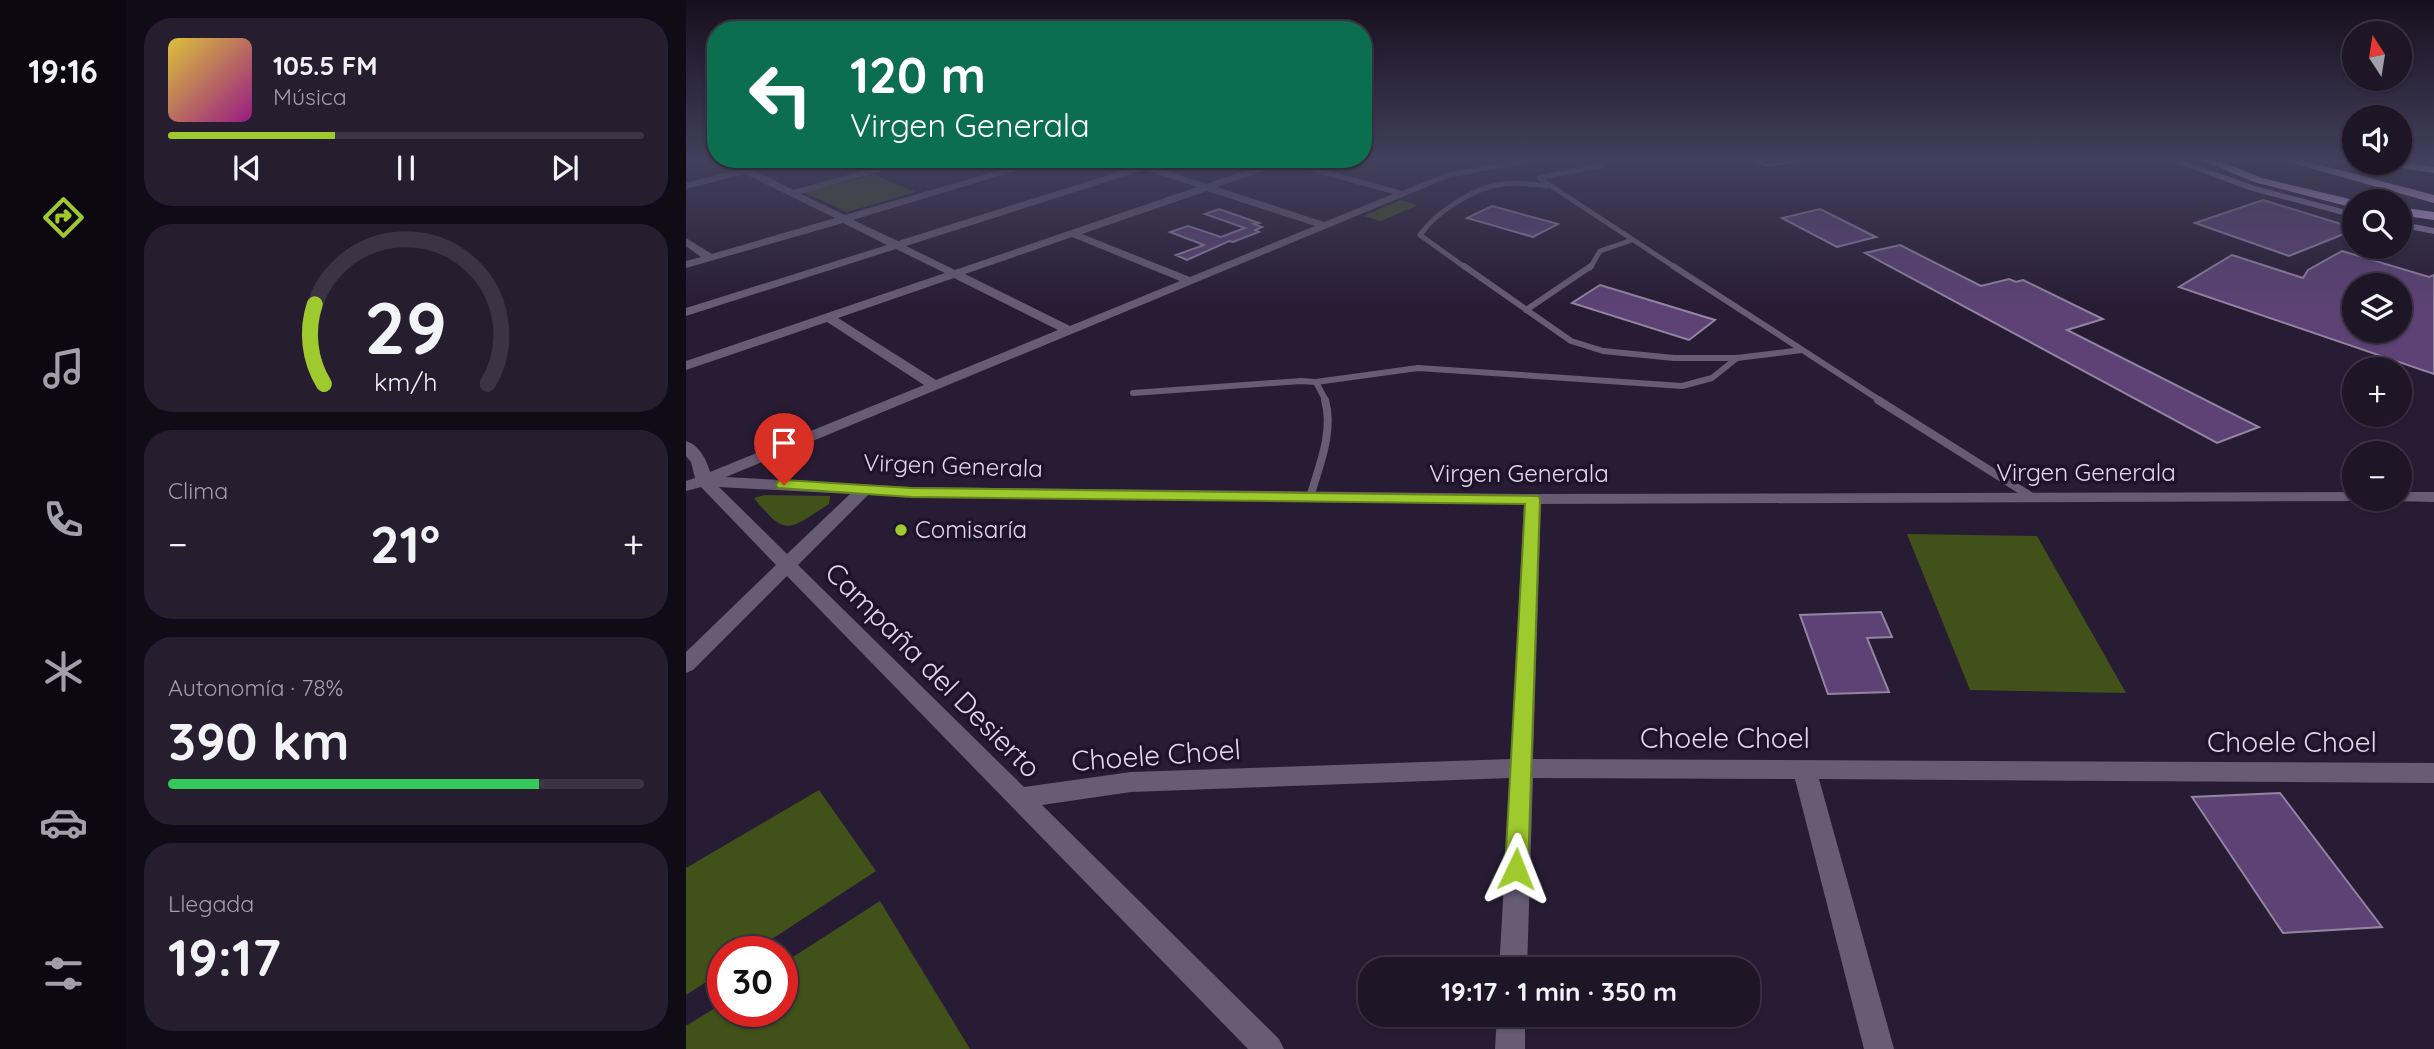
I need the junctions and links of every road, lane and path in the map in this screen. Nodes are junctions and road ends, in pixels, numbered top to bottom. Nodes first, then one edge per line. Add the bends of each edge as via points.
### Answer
1 (824, 209) edge
2 (879, 209) edge
3 (1010, 209) edge
4 (1146, 209) edge
5 (1272, 209) edge
6 (1367, 209) edge
7 (1452, 209) edge
8 (1583, 209) edge
9 (2412, 213) edge
10 (2434, 216) edge
11 (844, 219) junction
12 (1325, 226) junction
13 (2412, 227) edge
14 (2434, 231) edge
15 (1073, 234) junction
16 (1632, 240) junction
17 (686, 241) edge
18 (896, 245) junction
19 (710, 258) junction
20 (686, 265) edge
21 (956, 275) junction
22 (1191, 281) junction
23 (1526, 310) junction
24 (686, 312) edge
25 (828, 317) junction
26 (1070, 331) junction
27 (1802, 350) junction
28 (1737, 359) junction
29 (686, 366) edge
30 (1316, 383) junction
31 (935, 386) junction
32 (1133, 393) dead end
33 (686, 446) edge
34 (695, 483) edge
35 (864, 489) junction
36 (1310, 497) junction
37 (2032, 497) junction
38 (2342, 497) edge
39 (2412, 498) edge
40 (2434, 498) edge
41 (1533, 499) junction
42 (786, 565) junction
43 (686, 665) edge
44 (1520, 768) junction
45 (1804, 768) junction
46 (2434, 773) edge
47 (1017, 798) junction
48 (1513, 957) edge
49 (1511, 1027) edge
50 (1269, 1049) edge
51 (1510, 1049) edge
52 (1879, 1049) edge

1 - 11 street
2 - 11 street
3 - 18 street
4 - 15 street
5 - 12 street
6 - 12 street
7 - 23 lane via 1426,224 1420,235
8 - 16 lane
9 - 10 highway
11 - 18 street
11 - 19 street
12 - 22 street
13 - 14 main road
15 - 21 street
15 - 22 street
16 - 23 lane via 1600,251 1590,270
16 - 27 lane
17 - 19 street
18 - 21 street
18 - 24 street
19 - 20 street
21 - 25 street
21 - 26 street
22 - 26 street
23 - 28 lane via 1571,341 1603,351
25 - 29 street
25 - 31 street
26 - 31 street
27 - 28 lane
27 - 37 lane
28 - 30 lane via 1716,378 1682,386 1418,369
30 - 32 lane
30 - 36 lane via 1330,418
31 - 34 street
33 - 34 street, Campaña del Desierto via 699,461
34 - 35 street, Virgen Generala
34 - 42 street, Campaña del Desierto
35 - 36 street, Virgen Generala
35 - 42 street
36 - 41 street, Virgen Generala
37 - 38 street, Virgen Generala
37 - 41 street, Virgen Generala
39 - 40 street
41 - 44 street
42 - 43 street
42 - 47 street, Campaña del Desierto
44 - 45 street, Choele Choel
44 - 47 street, Choele Choel via 1131,782
44 - 48 street
45 - 46 street, Choele Choel
45 - 52 street
47 - 50 street, Campaña del Desierto
49 - 51 street

